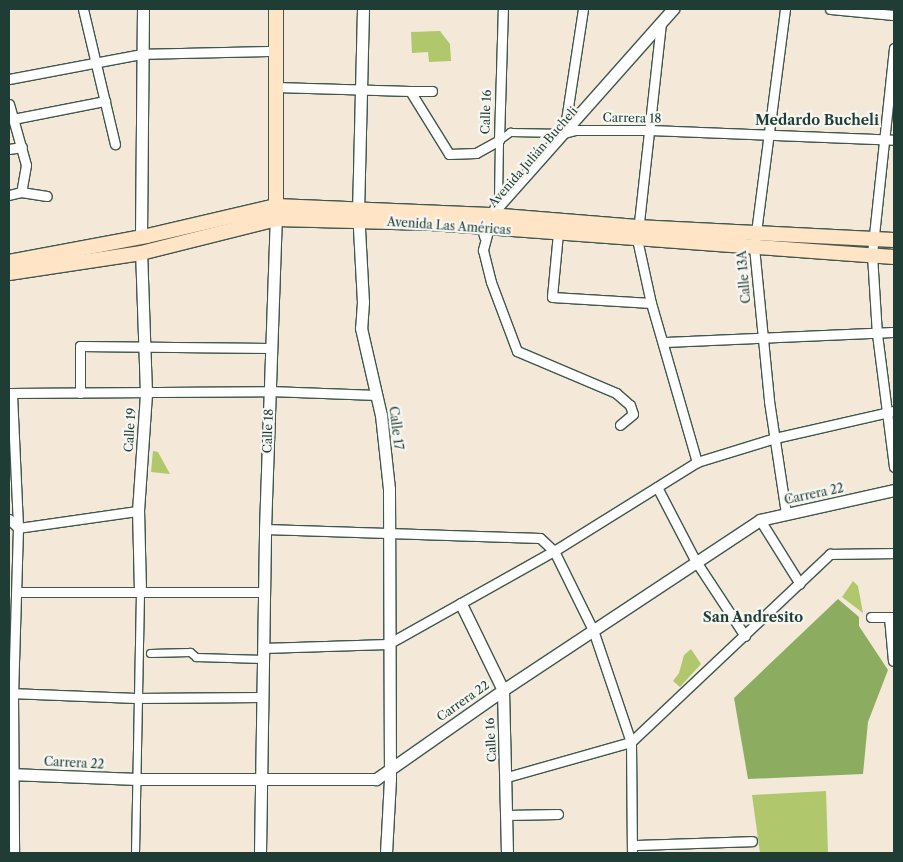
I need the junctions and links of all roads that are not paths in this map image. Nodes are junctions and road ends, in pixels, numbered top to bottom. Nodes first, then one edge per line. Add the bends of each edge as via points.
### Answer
1 (83, 9) edge
2 (143, 9) edge
3 (276, 9) edge
4 (363, 9) edge
5 (503, 9) edge
6 (583, 9) edge
7 (673, 9) edge
8 (682, 9) edge
9 (785, 9) edge
10 (830, 9) edge
11 (894, 15) edge
12 (661, 28) junction
13 (894, 48) edge
14 (275, 51) junction
15 (142, 54) junction
16 (97, 63) junction
17 (9, 80) edge
18 (275, 87) junction
19 (360, 90) junction
20 (410, 90) junction
21 (432, 91) dead end
22 (105, 101) junction
23 (9, 104) edge
24 (13, 119) junction
25 (650, 130) junction
26 (569, 132) junction
27 (769, 136) junction
28 (499, 140) junction
29 (884, 140) junction
30 (894, 140) edge
31 (115, 144) dead end
32 (22, 147) junction
33 (9, 149) edge
34 (21, 192) junction
35 (9, 195) edge
36 (47, 196) dead end
37 (276, 213) junction
38 (358, 215) junction
39 (489, 224) junction
40 (558, 233) junction
41 (637, 233) junction
42 (141, 237) junction
43 (873, 238) junction
44 (754, 240) junction
45 (894, 240) edge
46 (141, 252) junction
47 (872, 255) junction
48 (894, 257) edge
49 (9, 262) edge
50 (9, 273) edge
51 (651, 303) junction
52 (894, 332) edge
53 (877, 334) junction
54 (762, 339) junction
55 (664, 342) junction
56 (144, 345) junction
57 (270, 348) junction
58 (270, 391) junction
59 (146, 392) junction
60 (80, 393) junction
61 (10, 394) edge
62 (377, 395) junction
63 (891, 412) edge
64 (620, 426) dead end
65 (775, 438) junction
66 (697, 462) junction
67 (894, 467) edge
68 (657, 487) junction
69 (894, 490) edge
70 (138, 511) junction
71 (786, 514) junction
72 (9, 519) edge
73 (760, 520) junction
74 (18, 528) junction
75 (265, 529) junction
76 (389, 532) junction
77 (554, 551) junction
78 (894, 553) edge
79 (695, 560) junction
80 (800, 584) junction
81 (140, 591) junction
82 (18, 592) junction
83 (264, 592) junction
84 (461, 604) junction
85 (870, 616) dead end
86 (892, 617) edge
87 (593, 630) junction
88 (745, 636) junction
89 (388, 644) junction
90 (150, 653) dead end
91 (263, 654) junction
92 (893, 661) dead end
93 (503, 690) junction
94 (11, 694) edge
95 (262, 697) junction
96 (136, 698) junction
97 (631, 742) junction
98 (390, 768) junction
99 (11, 774) edge
100 (507, 777) junction
101 (263, 779) junction
102 (138, 780) junction
103 (558, 814) dead end
104 (506, 815) junction
105 (752, 842) dead end
106 (632, 849) edge
107 (14, 853) edge
108 (135, 853) edge
109 (260, 853) edge
110 (386, 853) edge
111 (506, 853) edge

1 - 16 street
2 - 15 street, Calle 19
3 - 14 main road, Calle 18
4 - 19 street, Calle 17
5 - 28 street, Calle 16
6 - 26 street
7 - 12 street, Avenida Julián Bucheli
8 - 12 street, Avenida Julián Bucheli
9 - 27 street, Calle 13A
10 - 11 street
12 - 25 street
12 - 26 street, Avenida Julián Bucheli
13 - 29 street
14 - 15 street
14 - 18 main road, Calle 18
15 - 16 street
15 - 42 street, Calle 19
16 - 17 street
16 - 22 street
18 - 19 street
18 - 37 main road, Calle 18
19 - 20 street
19 - 38 street, Calle 17
20 - 21 street
20 - 28 street, Carrera 18 via 449,154 476,154
22 - 24 street
22 - 31 street
23 - 24 street
24 - 32 street
25 - 26 street, Carrera 18
25 - 27 street, Carrera 18
25 - 41 street
26 - 28 street, Carrera 18 via 510,132
26 - 39 street, Avenida Julián Bucheli
27 - 29 street, Carrera 18
27 - 44 street, Calle 13A
28 - 39 street, Calle 16 via 498,198
29 - 30 street, Carrera 18
29 - 43 street
32 - 33 street
32 - 34 street via 26,166
34 - 35 street
34 - 36 street
37 - 38 main road, Avenida Las Américas
37 - 42 main road, Avenida Las Américas
37 - 46 main road, Avenida Las Américas
37 - 57 street, Calle 18
38 - 39 main road, Avenida Las Américas
38 - 62 street, Calle 17 via 363,302 361,328
39 - 40 main road, Avenida Las Américas
39 - 41 main road, Avenida Las Américas
39 - 64 street via 483,250 491,282 517,351 616,393 630,405 634,414
40 - 41 main road, Avenida Las Américas
40 - 51 street via 552,297
41 - 44 main road, Avenida Las Américas
41 - 51 street
42 - 46 street, Calle 19
42 - 49 main road, Avenida Las Américas
43 - 44 main road, Avenida Las Américas
43 - 45 main road, Avenida Las Américas
43 - 47 street
44 - 47 main road, Avenida Las Américas
44 - 54 street, Calle 13A
46 - 50 main road, Avenida Las Américas
46 - 56 street, Calle 19
47 - 48 main road, Avenida Las Américas
47 - 53 street
51 - 55 street
52 - 53 street
53 - 54 street
53 - 63 street
54 - 55 street
54 - 65 street, Calle 13A
55 - 66 street
56 - 57 street
56 - 59 street, Calle 19
56 - 60 street via 80,346
57 - 58 street, Calle 18
58 - 59 street
58 - 62 street
58 - 75 street, Calle 18
59 - 60 street
59 - 70 street, Calle 19
60 - 61 street
61 - 74 street
62 - 76 street, Calle 17 via 389,489
63 - 65 street
63 - 67 street
65 - 66 street
65 - 71 street, Calle 13A
66 - 68 street
68 - 77 street
68 - 79 street
69 - 71 street, Carrera 22
70 - 74 street
70 - 81 street, Calle 19
71 - 73 street, Carrera 22
72 - 74 street
73 - 79 street, Carrera 22
73 - 80 street
74 - 82 street
75 - 76 street
75 - 83 street, Calle 18
76 - 77 street via 540,538
76 - 89 street, Calle 17
77 - 84 street
77 - 87 street
78 - 80 street via 830,554
79 - 87 street, Carrera 22
79 - 88 street
80 - 88 street
81 - 82 street
81 - 83 street
81 - 96 street, Calle 19
82 - 94 street
83 - 91 street, Calle 18
84 - 89 street
84 - 93 street, Calle 16
85 - 86 street
86 - 92 street
87 - 93 street, Carrera 22
87 - 97 street
88 - 97 street
89 - 91 street
89 - 98 street, Calle 17
90 - 91 street via 190,652 196,657
91 - 95 street, Calle 18
93 - 98 street, Carrera 22
93 - 100 street, Calle 16
94 - 96 street
94 - 99 street
95 - 96 street
95 - 101 street, Calle 18
96 - 102 street, Calle 19
97 - 100 street
97 - 106 street
98 - 101 street, Carrera 22 via 376,779
98 - 110 street, Calle 17
99 - 102 street, Carrera 22
99 - 107 street
100 - 104 street, Calle 16
101 - 102 street, Carrera 22
101 - 109 street, Calle 18
102 - 108 street, Calle 19
103 - 104 street
104 - 111 street, Calle 16
105 - 106 street

